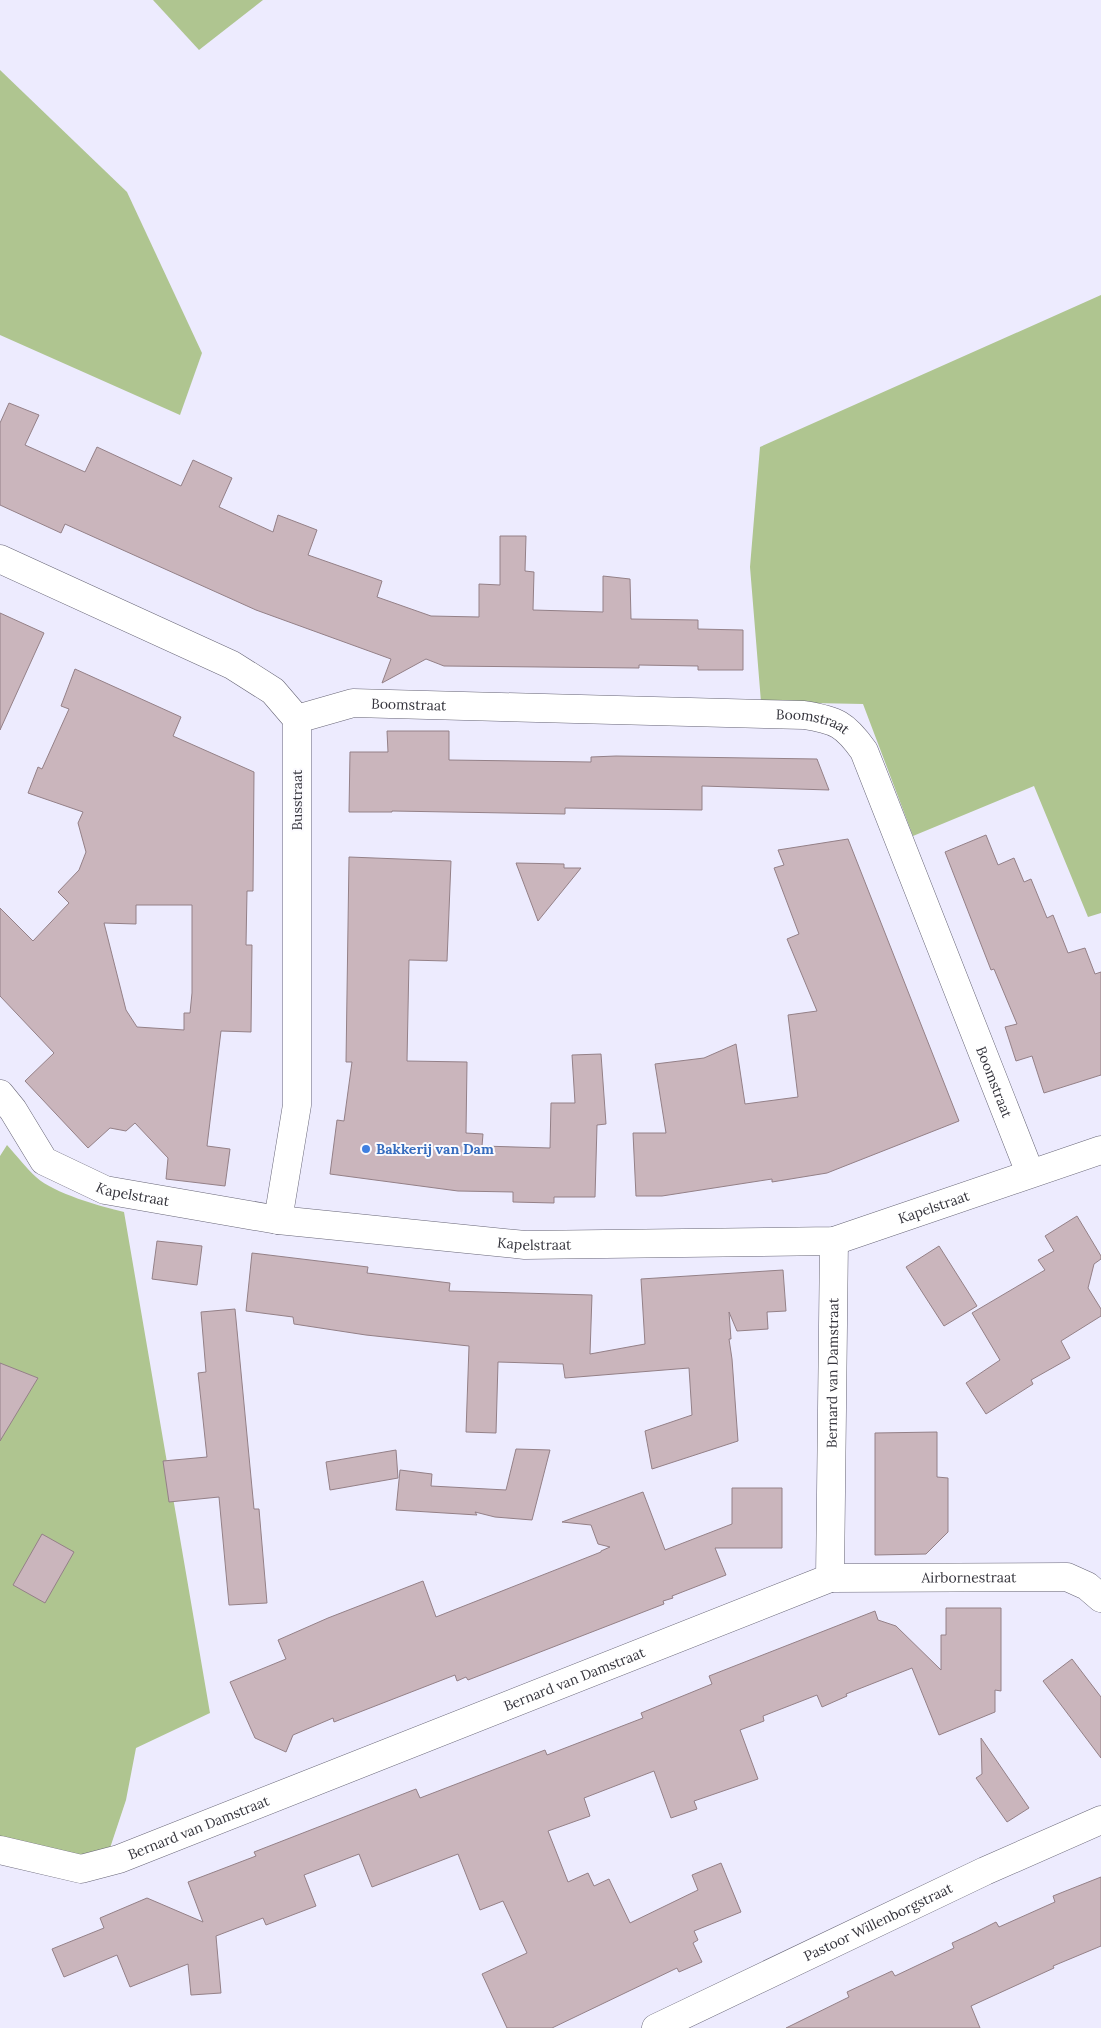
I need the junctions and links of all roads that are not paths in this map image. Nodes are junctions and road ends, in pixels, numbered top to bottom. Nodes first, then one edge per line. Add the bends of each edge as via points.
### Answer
1 (0, 559) edge
2 (297, 719) junction
3 (0, 1094) edge
4 (1101, 1150) edge
5 (1030, 1174) junction
6 (278, 1220) junction
7 (834, 1241) junction
8 (830, 1578) junction
9 (1101, 1598) edge
10 (1101, 1820) edge
11 (0, 1850) edge
12 (656, 2028) edge

1 - 2 street via 232,665 273,691
2 - 5 street, Boomstraat via 353,703 804,715 830,719 851,732 864,751
2 - 6 street, Busstraat via 297,1105
3 - 6 street, Kapelstraat via 44,1160 105,1190
4 - 5 street, Kapelstraat
5 - 7 street, Kapelstraat
6 - 7 street, Kapelstraat via 525,1245
7 - 8 street, Bernard van Damstraat
8 - 9 street, Airbornestraat via 1067,1577 1087,1586
8 - 11 street, Bernard van Damstraat via 119,1859 81,1868
10 - 12 street, Pastoor Willenborgstraat via 985,1871

